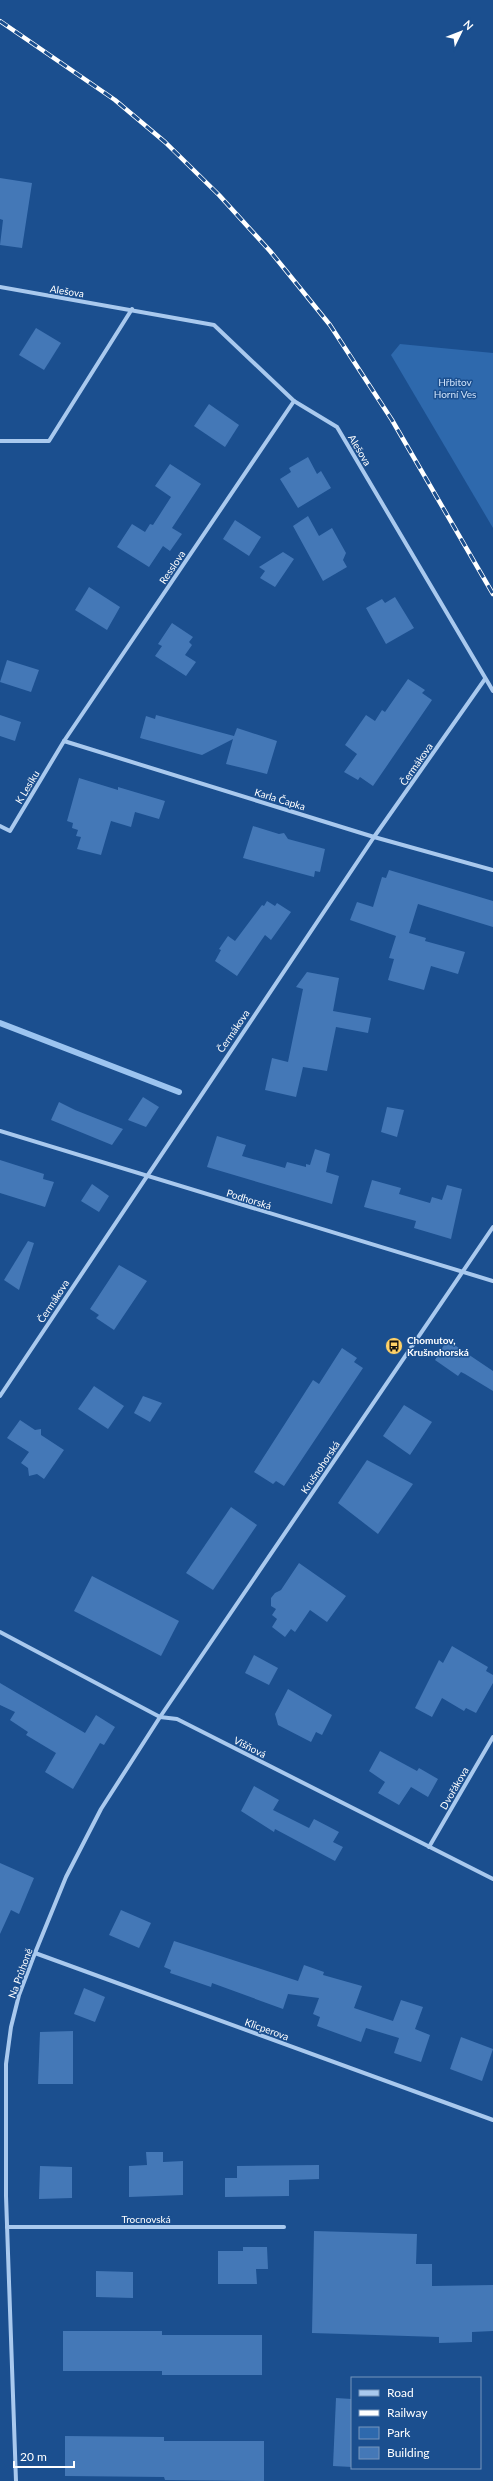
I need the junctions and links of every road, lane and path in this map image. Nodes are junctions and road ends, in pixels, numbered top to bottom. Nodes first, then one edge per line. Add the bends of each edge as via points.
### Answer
1 (0, 287) edge
2 (132, 309) junction
3 (294, 401) junction
4 (0, 441) edge
5 (485, 679) junction
6 (493, 691) edge
7 (64, 741) junction
8 (0, 826) edge
9 (374, 836) junction
10 (493, 870) edge
11 (0, 1131) edge
12 (145, 1177) junction
13 (493, 1227) edge
14 (462, 1272) junction
15 (493, 1281) edge
16 (0, 1396) edge
17 (0, 1632) edge
18 (160, 1717) junction
19 (493, 1738) edge
20 (429, 1847) junction
21 (493, 1879) edge
22 (35, 1953) junction
23 (493, 2120) edge
24 (7, 2227) junction
25 (284, 2227) dead end
26 (16, 2481) edge

1 - 2 street, Alešova
2 - 3 street, Alešova via 214,325
2 - 4 street via 49,441
3 - 5 street, Alešova via 337,427
3 - 7 street, Resslova
5 - 6 street, Alešova
5 - 9 street, Čermákova
7 - 8 street, K Lesíku via 10,831
7 - 9 street, Karla Čapka
9 - 10 street, Karla Čapka
9 - 12 street, Čermákova
11 - 12 street, Podhorská
12 - 14 street, Podhorská
12 - 16 street, Čermákova
13 - 14 street, Krušnohorská
14 - 15 street, Podhorská
14 - 18 street, Krušnohorská
17 - 18 street, Višňová
18 - 20 street, Višňová via 177,1719
18 - 22 street, Na Průhoně via 101,1809 66,1877
19 - 20 street, Dvořákova
20 - 21 street, Višňová
22 - 23 street, Klicperova
22 - 24 street, Na Průhoně via 19,1995 11,2026 6,2064
24 - 25 street, Trocnovská
24 - 26 street, Na Průhoně

